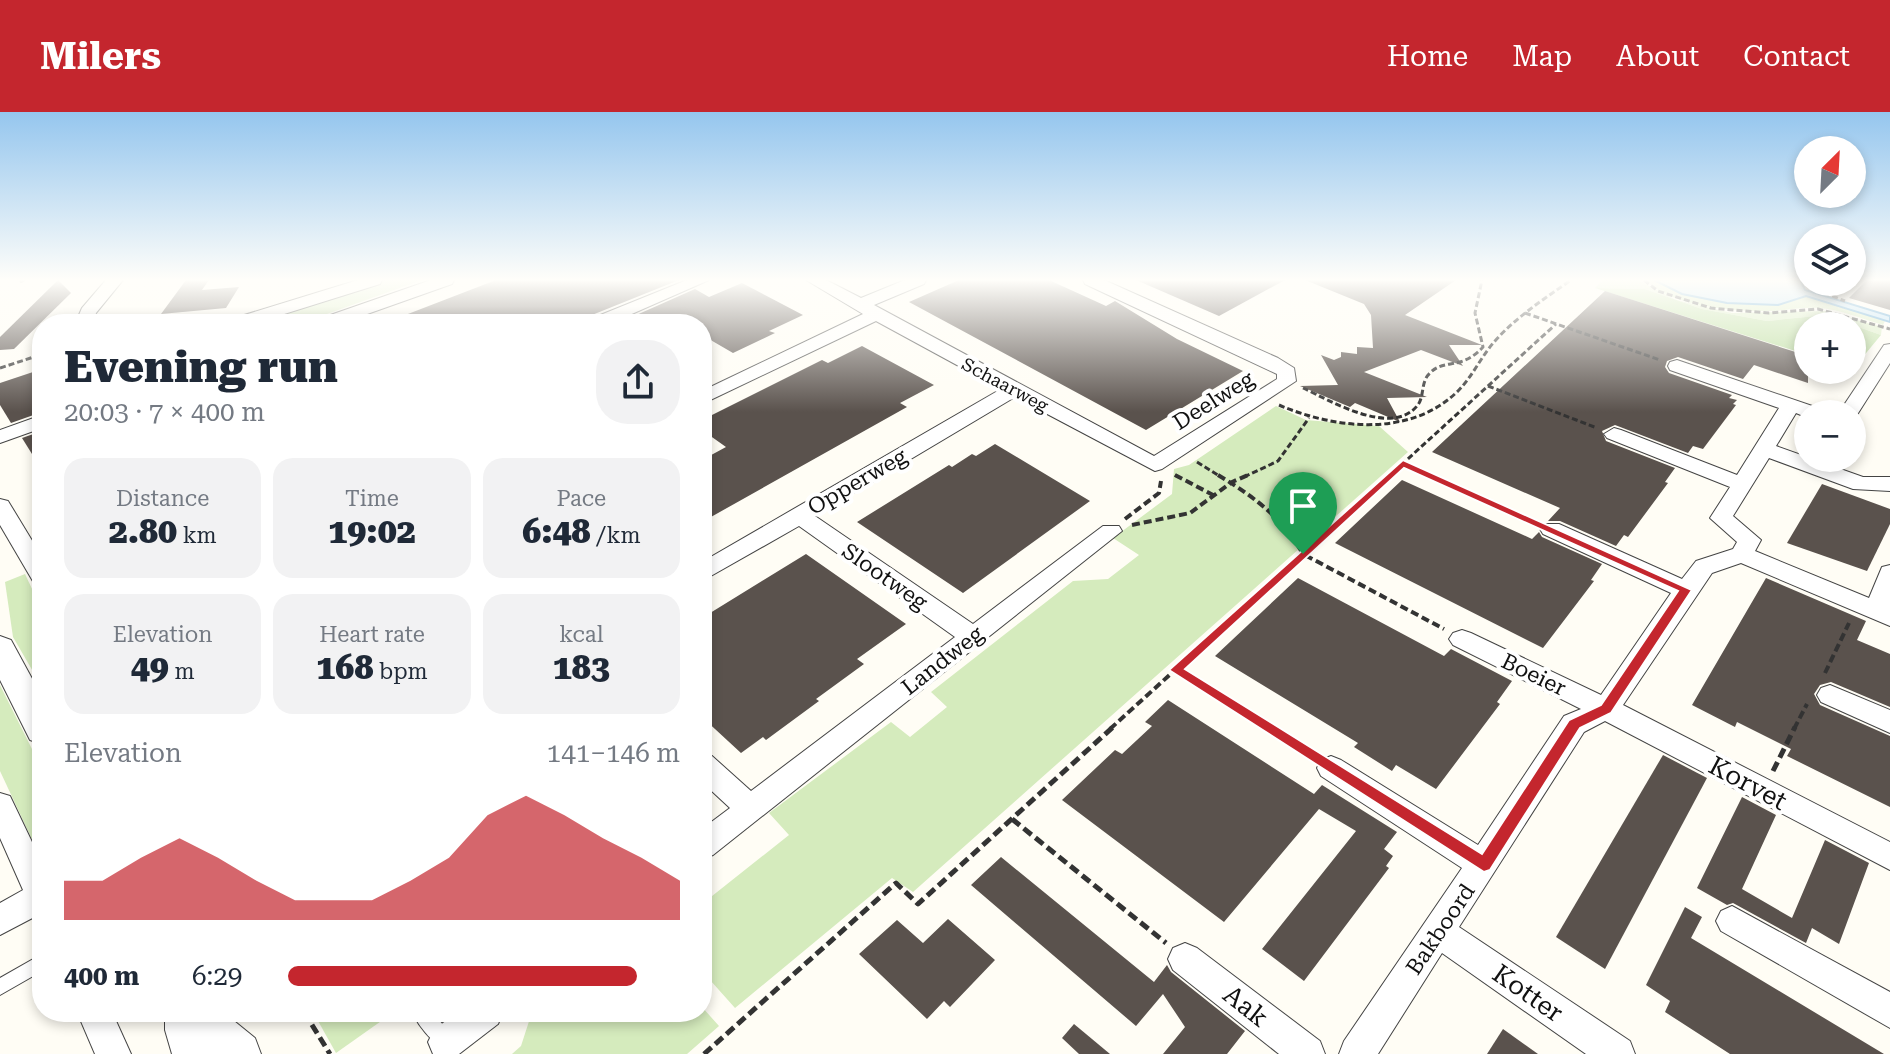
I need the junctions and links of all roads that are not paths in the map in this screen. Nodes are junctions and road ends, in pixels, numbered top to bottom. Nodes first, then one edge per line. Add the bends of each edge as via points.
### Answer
1 (842, 324) edge
2 (893, 324) edge
3 (1188, 324) edge
4 (1890, 349) edge
5 (1677, 366) road end
6 (1013, 390) junction
7 (712, 393) edge
8 (1857, 400) edge
9 (1794, 407) edge
10 (1794, 420) edge
11 (32, 425) edge
12 (1614, 434) road end
13 (0, 437) edge
14 (1764, 449) junction
15 (1794, 457) edge
16 (1155, 465) joint
17 (1836, 472) edge
18 (1742, 484) junction
19 (1890, 484) edge
20 (0, 506) edge
21 (798, 515) junction
22 (1551, 529) road end
23 (1111, 531) road end
24 (32, 549) edge
25 (1742, 554) junction
26 (712, 567) edge
27 (1890, 573) edge
28 (1686, 590) junction
29 (1883, 614) edge
30 (973, 637) junction
31 (1462, 639) road end
32 (0, 648) edge
33 (1830, 695) dead end
34 (1606, 709) junction
35 (32, 710) edge
36 (1890, 722) edge
37 (1331, 768) road end
38 (712, 773) edge
39 (0, 805) edge
40 (750, 808) junction
41 (712, 838) edge
42 (1890, 857) edge
43 (1484, 865) junction
44 (32, 875) edge
45 (32, 902) edge
46 (0, 920) edge
47 (1732, 921) dead end
48 (1439, 932) junction
49 (1185, 959) road end
50 (32, 968) edge
51 (0, 987) edge
52 (1890, 1011) edge
53 (99, 1022) edge
54 (187, 1022) edge
55 (205, 1022) edge
56 (429, 1022) edge
57 (473, 1022) edge
58 (446, 1042) joint
59 (113, 1054) edge
60 (194, 1054) edge
61 (239, 1054) edge
62 (1307, 1054) edge
63 (1357, 1054) edge
64 (1617, 1054) edge

1 - 7 street
2 - 6 street, Schaarweg
3 - 16 street, Deelweg via 1287,372 1286,381
4 - 8 street
5 - 9 street
6 - 16 street, Schaarweg
6 - 21 street, Opperweg
10 - 14 street
11 - 13 street
12 - 18 street
14 - 15 street
14 - 18 street
17 - 19 street via 1861,484
18 - 25 street via 1721,518 1750,540
20 - 24 street
21 - 26 street, Opperweg
21 - 30 street, Slootweg
22 - 28 street
23 - 30 street, Landweg
25 - 28 street, Bakboord via 1704,567
25 - 29 street
27 - 29 street
28 - 34 street, Bakboord
30 - 40 street, Landweg
31 - 34 street, Boeier
32 - 35 street
33 - 36 street
34 - 42 street, Korvet
34 - 43 street, Bakboord via 1574,724
37 - 43 street
38 - 40 street
39 - 44 street
40 - 41 street, Landweg
43 - 48 street, Bakboord
45 - 46 street
47 - 52 street
48 - 63 street, Bakboord
48 - 64 street, Kotter
49 - 62 street, Aak
50 - 51 lane
53 - 59 street
54 - 60 street
55 - 61 street
56 - 58 lane
57 - 58 street

